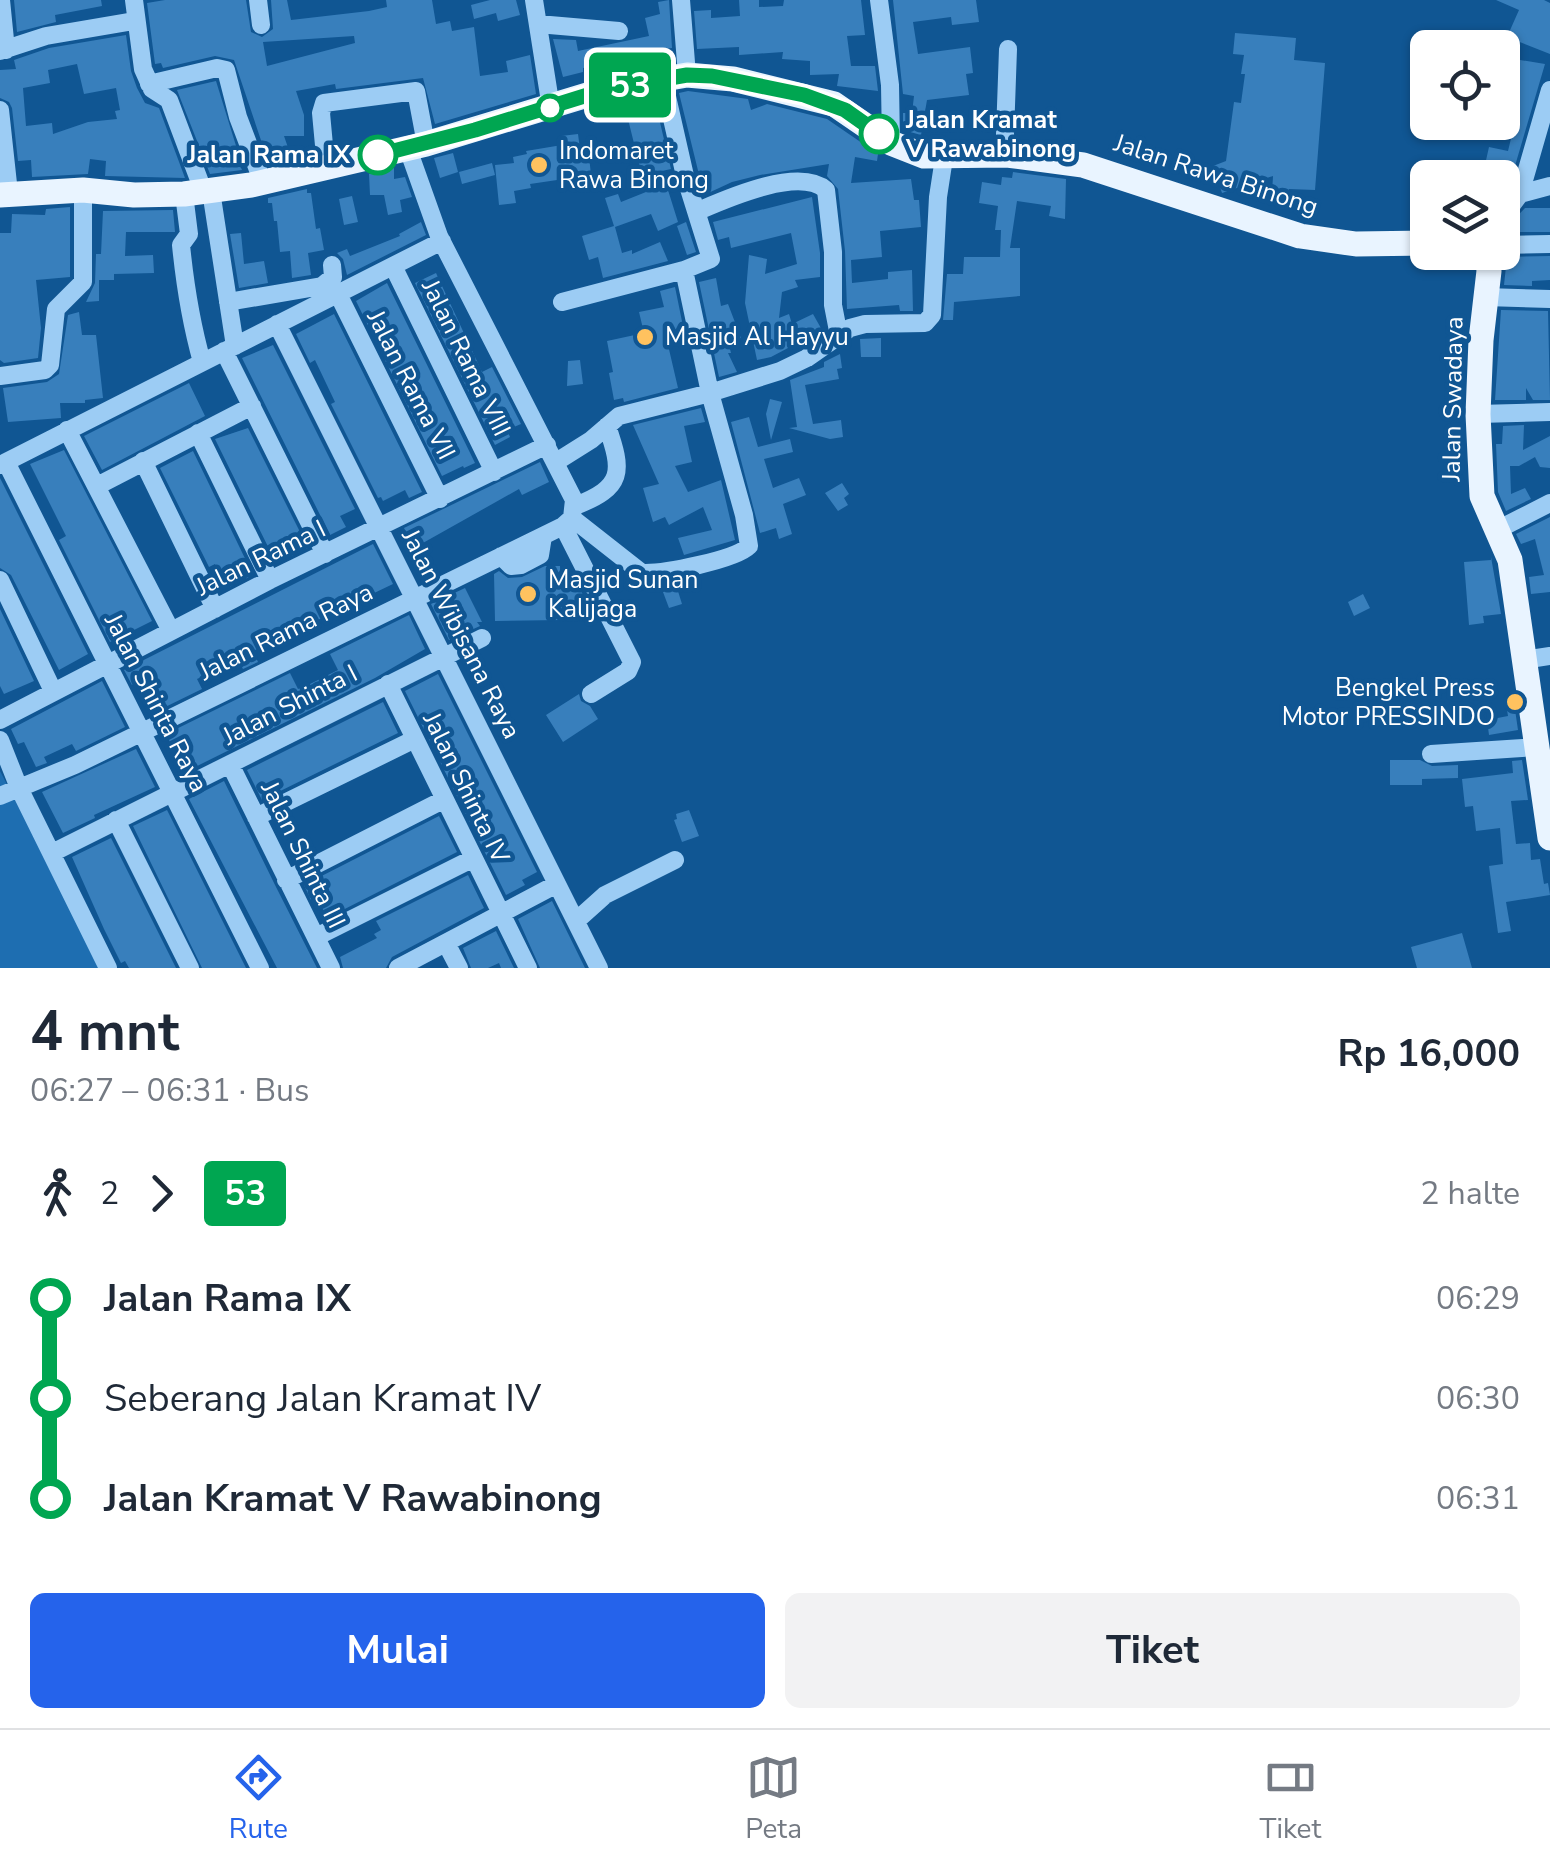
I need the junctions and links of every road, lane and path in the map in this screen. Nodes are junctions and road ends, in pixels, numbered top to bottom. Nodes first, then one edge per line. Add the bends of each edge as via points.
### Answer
1 (2, 0) edge
2 (134, 0) edge
3 (258, 0) edge
4 (534, 0) edge
5 (681, 0) edge
6 (878, 0) edge
7 (134, 20) junction
8 (538, 24) junction
9 (261, 25) dead end
10 (618, 31) dead end
11 (1008, 49) dead end
12 (3, 50) edge
13 (675, 77) junction
14 (149, 84) junction
15 (1550, 90) edge
16 (551, 108) junction
17 (0, 110) edge
18 (891, 143) junction
19 (417, 146) junction
20 (1007, 156) junction
21 (944, 158) junction
22 (326, 166) junction
23 (262, 183) junction
24 (1550, 186) edge
25 (83, 190) junction
26 (200, 193) junction
27 (5, 194) edge
28 (1520, 194) joint
29 (698, 211) junction
30 (442, 241) junction
31 (1410, 243) edge
32 (1550, 244) edge
33 (1520, 245) edge
34 (332, 265) dead end
35 (393, 266) junction
36 (684, 270) junction
37 (1489, 270) edge
38 (338, 294) junction
39 (1485, 298) junction
40 (1550, 298) edge
41 (228, 302) junction
42 (562, 302) dead end
43 (277, 324) junction
44 (839, 336) junction
45 (230, 348) junction
46 (202, 362) junction
47 (0, 376) edge
48 (710, 393) junction
49 (252, 406) junction
50 (1550, 412) edge
51 (1478, 414) junction
52 (606, 426) junction
53 (66, 430) junction
54 (198, 433) junction
55 (552, 453) junction
56 (144, 461) junction
57 (3, 463) edge
58 (494, 472) junction
59 (97, 486) junction
60 (440, 499) junction
61 (1550, 504) edge
62 (570, 517) junction
63 (380, 527) junction
64 (1497, 530) junction
65 (325, 554) junction
66 (0, 580) edge
67 (270, 580) junction
68 (414, 597) junction
69 (215, 608) junction
70 (171, 631) junction
71 (482, 638) dead end
72 (1550, 656) edge
73 (444, 657) junction
74 (1523, 660) junction
75 (108, 663) junction
76 (388, 684) junction
77 (54, 691) junction
78 (591, 694) dead end
79 (0, 720) edge
80 (142, 730) junction
81 (0, 740) edge
82 (413, 740) junction
83 (1536, 747) junction
84 (1431, 754) dead end
85 (230, 764) junction
86 (19, 788) junction
87 (174, 792) junction
88 (0, 796) edge
89 (443, 800) junction
90 (256, 817) junction
91 (116, 820) junction
92 (1550, 838) edge
93 (52, 853) junction
94 (472, 859) junction
95 (675, 860) dead end
96 (286, 880) junction
97 (557, 884) junction
98 (502, 913) junction
99 (576, 921) junction
100 (316, 937) junction
101 (446, 943) junction
102 (108, 968) edge
103 (190, 968) edge
104 (260, 968) edge
105 (332, 968) edge
106 (398, 968) edge
107 (459, 968) edge
108 (528, 968) edge
109 (599, 968) edge

1 - 12 street
2 - 7 street
3 - 9 street
4 - 8 street
5 - 13 street
6 - 18 street
7 - 12 street
7 - 14 street
8 - 10 street
8 - 16 street
11 - 20 street
13 - 16 main road, Jalan Rawa Binong
13 - 18 main road, Jalan Rawa Binong via 733,79 834,104
13 - 29 street via 682,164
14 - 23 street via 226,70
14 - 26 street via 169,100
15 - 28 street
16 - 19 main road, Jalan Rawa Binong
17 - 27 street
18 - 21 main road, Jalan Rawa Binong
19 - 22 main road, Jalan Rawa Binong
19 - 22 street via 416,91 324,102
19 - 30 street via 427,208
20 - 21 main road, Jalan Rawa Binong
20 - 31 main road, Jalan Rawa Binong via 1083,164 1300,236
21 - 44 street, Jalan Rama I via 930,319 865,324
22 - 23 main road, Jalan Rawa Binong
23 - 26 main road, Jalan Rawa Binong
24 - 28 street
25 - 26 main road, Jalan Rawa Binong
25 - 27 main road, Jalan Rawa Binong
25 - 47 street via 83,280 56,310 50,364
26 - 41 street
26 - 46 street via 181,245
29 - 36 street via 712,259
29 - 44 street via 778,184 826,190
30 - 35 street
30 - 55 street
32 - 33 street
34 - 41 street via 333,277 322,286
35 - 38 street
35 - 58 street, Jalan Rama VIII
36 - 42 street
36 - 48 street
37 - 39 main road, Jalan Swadaya
38 - 43 street
38 - 60 street, Jalan Rama VII
39 - 40 street
39 - 51 main road, Jalan Swadaya
41 - 45 street
43 - 45 street
43 - 63 street, Jalan Wibisana Raya
44 - 48 street, Jalan Rama I via 780,371
45 - 46 street
45 - 49 street
46 - 53 street
48 - 52 street, Jalan Rama I via 619,416
48 - 62 street via 750,546 642,573
49 - 54 street
49 - 65 street
50 - 51 street
51 - 64 main road, Jalan Swadaya via 1482,496
52 - 55 street, Jalan Rama I
52 - 62 street, Jalan Rama Raya via 618,474 608,491
53 - 57 street
53 - 59 street
54 - 56 street
54 - 67 street
55 - 58 street, Jalan Rama I
55 - 62 street
56 - 59 street
56 - 69 street
57 - 75 street, Jalan Shinta Raya
58 - 60 street, Jalan Rama I
59 - 70 street
60 - 63 street, Jalan Rama I
61 - 64 street
62 - 68 street, Jalan Rama Raya
62 - 78 street via 605,614 633,666
63 - 65 street, Jalan Rama I
63 - 68 street, Jalan Wibisana Raya
64 - 74 main road, Jalan Swadaya via 1510,560
65 - 67 street, Jalan Rama I
66 - 77 street
67 - 69 street, Jalan Rama I
68 - 73 street, Jalan Wibisana Raya
68 - 80 street, Jalan Rama Raya
69 - 70 street, Jalan Rama I
70 - 75 street, Jalan Rama I
71 - 73 street, Jalan Shinta I
72 - 74 street
73 - 76 street, Jalan Shinta I
73 - 97 street, Jalan Wibisana Raya
74 - 83 main road, Jalan Swadaya
75 - 77 street, Jalan Rama I
75 - 80 street, Jalan Shinta Raya
76 - 82 street, Jalan Shinta IV
76 - 85 street, Jalan Shinta I
77 - 79 street, Jalan Rama I
80 - 86 street, Jalan Rama Raya
80 - 87 street, Jalan Shinta Raya
81 - 86 street
82 - 89 street, Jalan Shinta IV
82 - 90 street
83 - 84 street
83 - 92 main road, Jalan Swadaya
85 - 87 street, Jalan Shinta I
85 - 90 street, Jalan Shinta III
86 - 88 street, Jalan Rama Raya
86 - 93 street
87 - 91 street, Jalan Shinta I
87 - 104 street, Jalan Shinta Raya
89 - 94 street, Jalan Shinta IV
89 - 96 street
90 - 96 street, Jalan Shinta III
91 - 93 street, Jalan Shinta I
91 - 103 street
93 - 102 street
94 - 98 street, Jalan Shinta IV
94 - 100 street
95 - 99 street via 605,895
96 - 100 street, Jalan Shinta III
97 - 98 street
97 - 99 street, Jalan Wibisana Raya
98 - 101 street
98 - 108 street, Jalan Shinta IV
99 - 109 street, Jalan Wibisana Raya
100 - 105 street, Jalan Shinta III
101 - 106 street
101 - 107 street

